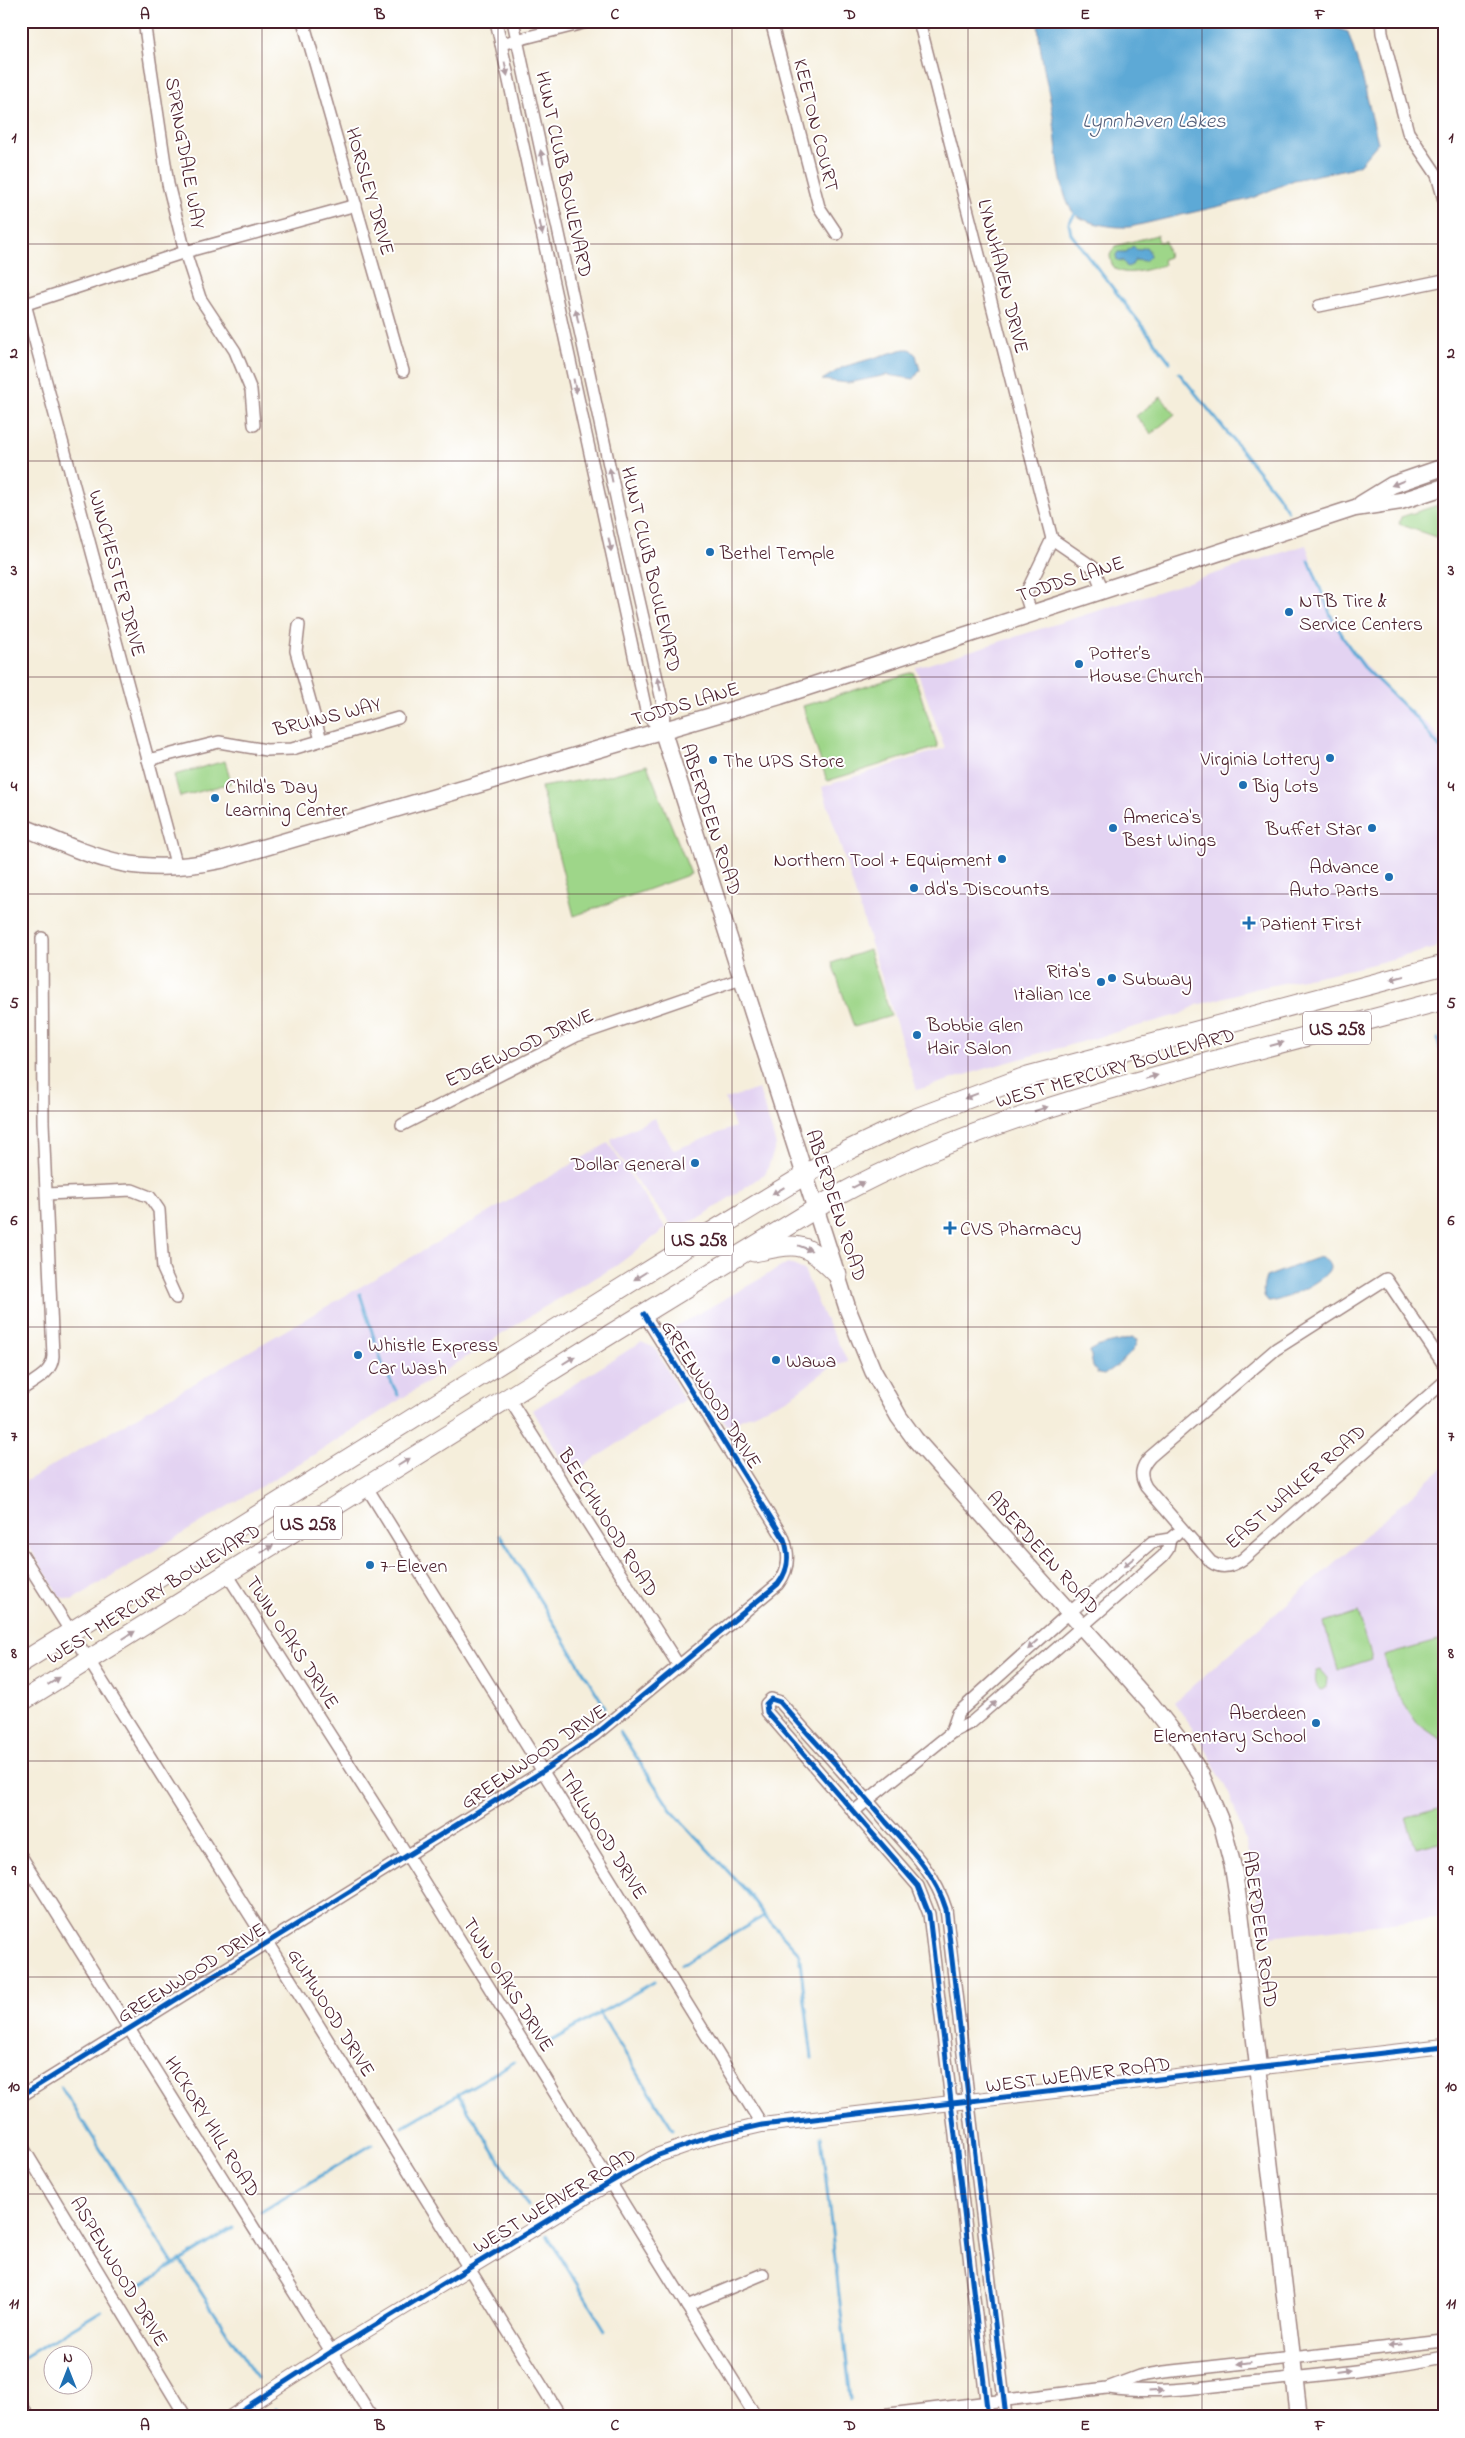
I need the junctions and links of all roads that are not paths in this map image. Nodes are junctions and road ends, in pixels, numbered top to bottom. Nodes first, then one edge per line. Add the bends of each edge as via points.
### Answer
1 (144, 21) edge
2 (303, 21) edge
3 (496, 21) edge
4 (513, 21) edge
5 (591, 21) edge
6 (771, 21) edge
7 (919, 21) edge
8 (1381, 21) edge
9 (517, 40) junction
10 (501, 44) junction
11 (1444, 200) edge
12 (356, 205) junction
13 (837, 234) dead end
14 (185, 252) junction
15 (1444, 280) edge
16 (21, 289) edge
17 (26, 304) junction
18 (1319, 306) dead end
19 (403, 371) dead end
20 (254, 425) dead end
21 (1444, 467) edge
22 (1444, 487) edge
23 (1355, 508) junction
24 (1052, 539) junction
25 (1103, 590) junction
26 (1031, 614) junction
27 (299, 625) dead end
28 (398, 718) dead end
29 (662, 732) junction
30 (321, 740) junction
31 (148, 760) junction
32 (21, 826) edge
33 (178, 868) junction
34 (42, 938) dead end
35 (1444, 965) edge
36 (741, 979) junction
37 (1444, 1000) edge
38 (402, 1125) dead end
39 (805, 1175) junction
40 (47, 1194) junction
41 (816, 1209) junction
42 (740, 1255) junction
43 (837, 1274) junction
44 (176, 1298) dead end
45 (644, 1314) junction
46 (1444, 1365) edge
47 (1444, 1382) edge
48 (21, 1390) edge
49 (508, 1398) junction
50 (366, 1486) junction
51 (1182, 1528) junction
52 (1170, 1538) junction
53 (21, 1553) edge
54 (227, 1574) junction
55 (1069, 1613) junction
56 (1083, 1628) junction
57 (71, 1633) junction
58 (88, 1661) junction
59 (21, 1663) edge
60 (679, 1666) junction
61 (21, 1702) edge
62 (950, 1732) junction
63 (543, 1771) junction
64 (868, 1800) junction
65 (853, 1812) junction
66 (21, 1856) edge
67 (408, 1856) junction
68 (267, 1942) junction
69 (130, 2028) junction
70 (1444, 2046) edge
71 (1258, 2067) junction
72 (21, 2096) edge
73 (968, 2102) junction
74 (952, 2104) junction
75 (762, 2125) junction
76 (21, 2144) edge
77 (609, 2183) junction
78 (470, 2269) junction
79 (763, 2274) dead end
80 (686, 2306) junction
81 (1444, 2341) edge
82 (331, 2352) junction
83 (1292, 2357) junction
84 (1444, 2357) edge
85 (1295, 2377) junction
86 (1107, 2388) junction
87 (1004, 2400) junction
88 (986, 2402) junction
89 (21, 2404) edge
90 (29, 2417) edge
91 (186, 2417) edge
92 (231, 2417) edge
93 (372, 2417) edge
94 (561, 2417) edge
95 (756, 2417) edge
96 (864, 2417) edge
97 (988, 2417) edge
98 (1006, 2417) edge
99 (1300, 2417) edge

1 - 14 street, SPRINGDALE WAY via 168,184
2 - 12 street, HORSLEY DRIVE
3 - 10 street, HUNT CLUB BOULEVARD
4 - 9 street, HUNT CLUB BOULEVARD
5 - 9 street
6 - 13 street, KEETON COURT via 819,207
7 - 24 street, LYNNHAVEN DRIVE
8 - 11 street via 1410,138 1437,175
9 - 10 street
29 -> 9 street, HUNT CLUB BOULEVARD via 664,709
10 -> 29 street, HUNT CLUB BOULEVARD via 647,715
12 - 14 street
12 - 19 street, HORSLEY DRIVE
14 - 17 street
14 - 20 street, SPRINGDALE WAY via 200,298 235,351 251,390
15 - 18 street
16 - 17 street, WINCHESTER DRIVE
17 - 31 street, WINCHESTER DRIVE
21 -> 23 main road, TODDS LANE via 1392,485
22 - 23 main road, TODDS LANE via 1401,501
23 - 25 main road, TODDS LANE
24 - 25 street via 1093,567
24 - 26 street via 1026,597
25 - 26 main road, TODDS LANE
26 - 29 main road, TODDS LANE
27 - 30 street via 296,652
28 - 30 street, BRUINS WAY
29 - 33 main road, TODDS LANE via 221,860
29 - 36 main road, ABERDEEN ROAD
30 - 31 street, BRUINS WAY via 278,751 219,742
31 - 33 street, WINCHESTER DRIVE
32 - 33 main road, TODDS LANE via 98,859 157,869
34 - 40 street
35 -> 39 highway, WEST MERCURY BOULEVARD / US 258 via 1028,1076 916,1118 836,1156
36 - 38 street, EDGEWOOD DRIVE via 576,1036
36 - 39 main road, ABERDEEN ROAD
41 -> 37 highway, WEST MERCURY BOULEVARD / US 258 via 903,1163 1022,1115 1109,1088
39 - 41 main road, ABERDEEN ROAD
39 -> 57 highway, WEST MERCURY BOULEVARD / US 258
40 - 44 street via 132,1190 150,1197 159,1210 163,1269
40 - 48 street via 52,1366
41 - 42 highway, WEST MERCURY BOULEVARD / US 258
41 - 43 main road, ABERDEEN ROAD
42 -> 43 highway via 801,1245 818,1255
42 - 45 highway, WEST MERCURY BOULEVARD / US 258
43 - 55 main road, ABERDEEN ROAD via 866,1358 899,1417 935,1463
49 -> 45 highway, WEST MERCURY BOULEVARD / US 258
45 - 60 street, GREENWOOD DRIVE via 780,1532 788,1555 786,1571 778,1584
46 - 51 street, EAST WALKER ROAD via 1386,1279 1302,1331 1263,1359 1147,1460 1141,1473 1144,1484
47 - 51 street, EAST WALKER ROAD via 1235,1564 1226,1567 1214,1564
50 -> 49 highway, WEST MERCURY BOULEVARD / US 258
49 - 60 street, BEECHWOOD ROAD
54 -> 50 highway, WEST MERCURY BOULEVARD / US 258
50 - 63 street, TALLWOOD DRIVE
51 - 52 street
52 -> 55 street via 1152,1542
52 - 56 street via 1163,1556
53 - 57 street, GUMWOOD DRIVE
58 -> 54 highway, WEST MERCURY BOULEVARD / US 258
54 - 67 street, TWIN OAKS DRIVE
55 - 56 main road, ABERDEEN ROAD
55 -> 62 street via 958,1713
62 -> 56 street via 972,1722
56 - 71 main road, ABERDEEN ROAD via 1171,1729 1201,1775 1217,1810 1236,1880
57 - 58 street, GUMWOOD DRIVE
57 - 59 highway, WEST MERCURY BOULEVARD / US 258
61 -> 58 highway, WEST MERCURY BOULEVARD / US 258
58 - 68 street, GUMWOOD DRIVE
60 - 63 street, GREENWOOD DRIVE via 596,1735
62 - 64 street
63 - 67 street, GREENWOOD DRIVE
63 - 75 street, TALLWOOD DRIVE
64 - 65 street
64 - 65 street via 780,1702 768,1701 767,1712
64 - 73 street via 931,1874 946,1909
65 - 74 street via 918,1886 925,1899
66 - 69 street, HICKORY HILL ROAD
67 - 68 street, GREENWOOD DRIVE
67 - 77 street, TWIN OAKS DRIVE
68 - 69 street, GREENWOOD DRIVE
68 - 78 street, GUMWOOD DRIVE
69 - 72 street, GREENWOOD DRIVE
69 - 82 street, HICKORY HILL ROAD
70 - 71 street, WEST WEAVER ROAD
71 - 73 street, WEST WEAVER ROAD
71 - 83 main road, ABERDEEN ROAD
73 - 74 street, WEST WEAVER ROAD
73 - 87 street
74 - 75 street, WEST WEAVER ROAD
74 - 88 street
75 - 77 street, WEST WEAVER ROAD via 710,2137 656,2156
76 - 91 street, ASPENWOOD DRIVE
77 - 78 street, WEST WEAVER ROAD
77 - 80 street, TWIN OAKS DRIVE
78 - 82 street, WEST WEAVER ROAD
78 - 94 street, GUMWOOD DRIVE
79 - 80 street
80 - 95 street, TWIN OAKS DRIVE
81 -> 83 street
82 - 92 street, WEST WEAVER ROAD
82 - 93 street, HICKORY HILL ROAD
83 - 85 main road, ABERDEEN ROAD
83 -> 86 street via 1139,2376
85 -> 84 street
86 -> 85 street via 1141,2392
85 - 99 main road, ABERDEEN ROAD
86 - 87 street
87 - 88 street
87 - 98 street
88 - 96 street
88 - 97 street
89 - 90 street

